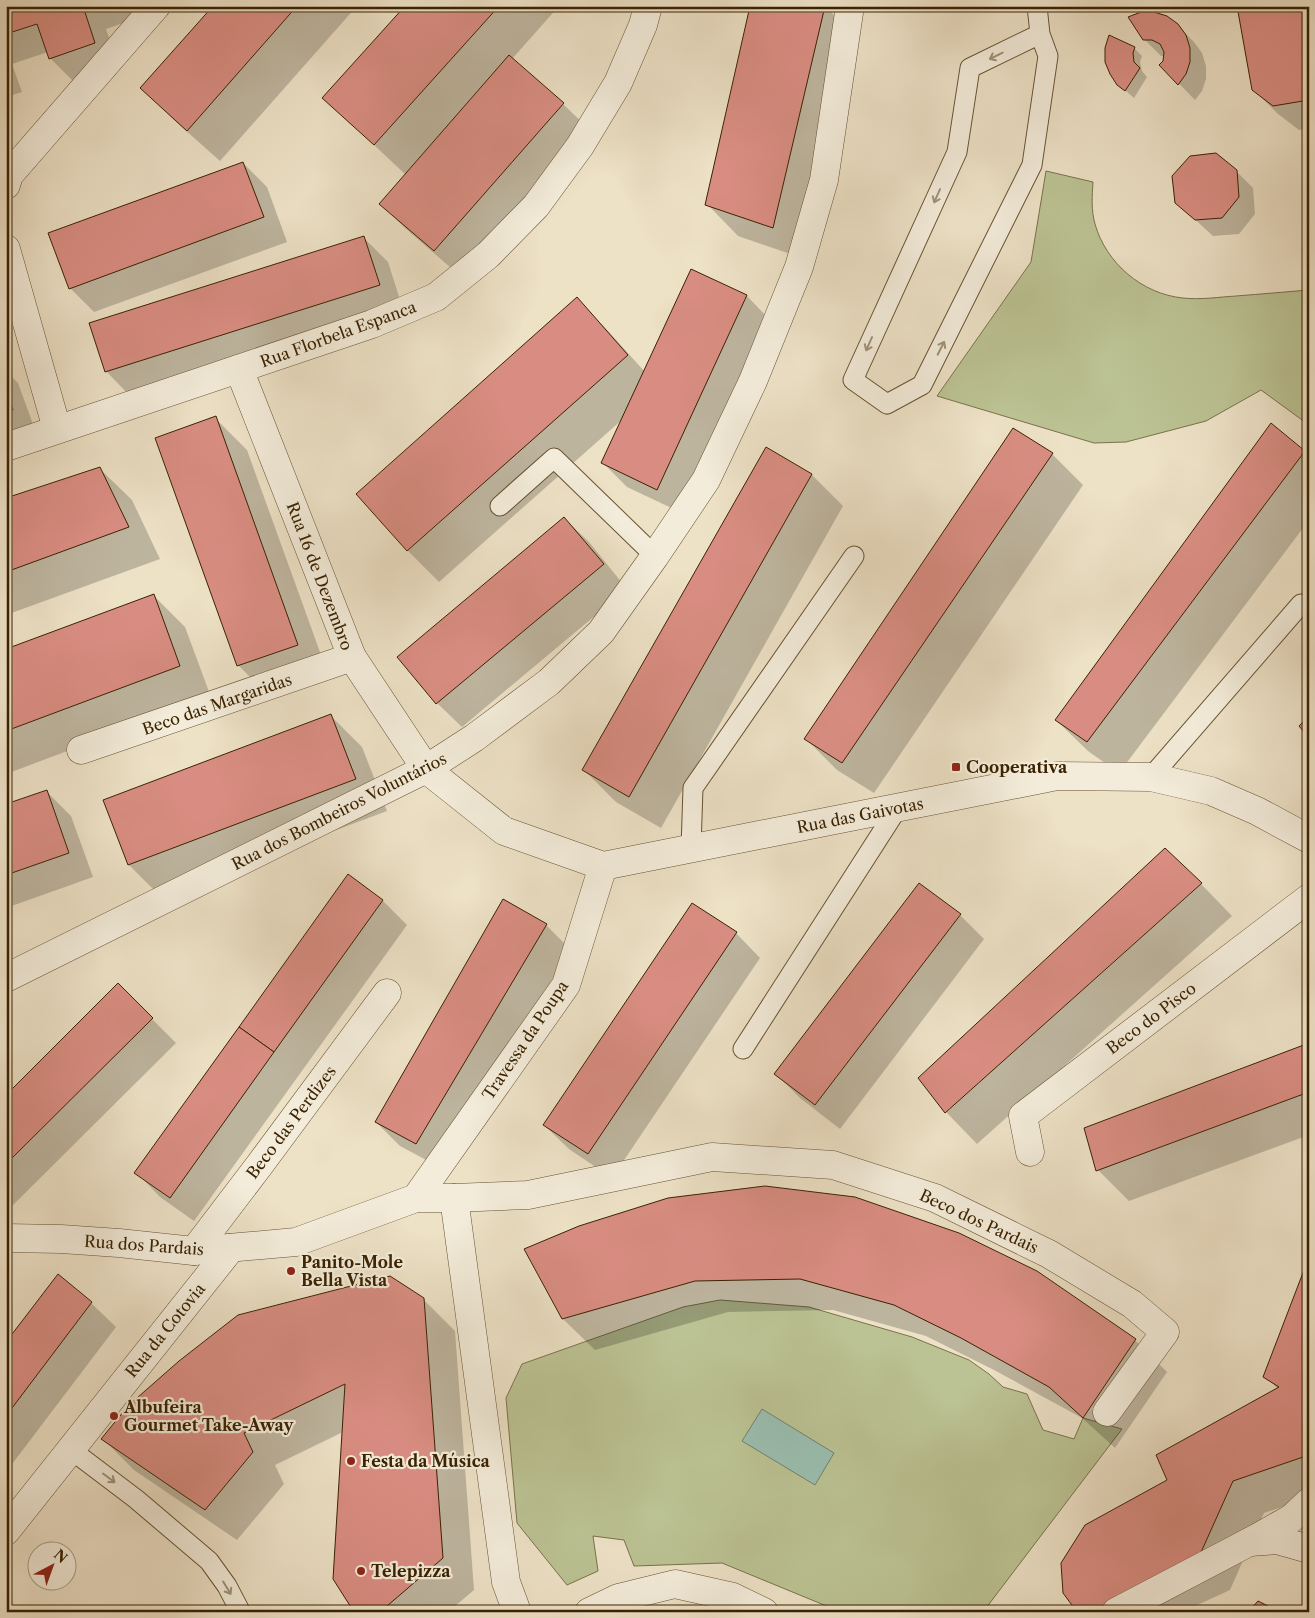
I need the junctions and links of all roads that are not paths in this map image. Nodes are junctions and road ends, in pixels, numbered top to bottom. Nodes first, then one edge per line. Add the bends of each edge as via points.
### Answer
1 (156, 6) edge
2 (648, 6) edge
3 (850, 6) edge
4 (1038, 6) edge
5 (1040, 34) junction
6 (6, 185) edge
7 (6, 249) edge
8 (239, 369) junction
9 (57, 429) junction
10 (6, 447) edge
11 (500, 506) dead end
12 (655, 556) junction
13 (854, 556) dead end
14 (1301, 604) dead end
15 (352, 657) junction
16 (81, 750) dead end
17 (426, 769) junction
18 (1151, 777) junction
19 (897, 809) junction
20 (1309, 839) edge
21 (691, 848) junction
22 (603, 866) junction
23 (1309, 898) edge
24 (6, 978) edge
25 (387, 993) dead end
26 (743, 1049) dead end
27 (1030, 1152) dead end
28 (528, 1195) joint
29 (416, 1198) junction
30 (454, 1198) junction
31 (6, 1238) edge
32 (231, 1248) junction
33 (194, 1251) junction
34 (1107, 1412) dead end
35 (70, 1449) junction
36 (1309, 1502) edge
37 (6, 1531) edge
38 (1249, 1542) junction
39 (1309, 1549) edge
40 (239, 1612) edge
41 (517, 1612) edge
42 (589, 1612) edge
43 (764, 1612) edge
44 (1116, 1612) edge

1 - 6 street via 9,175
2 - 8 street, Rua Florbela Espanca via 618,83 580,146 536,206 488,255 436,297 372,324
3 - 12 street, Rua dos Bombeiros Voluntários via 824,180 799,267 753,381 706,480
4 - 5 lane
5 -> 5 lane via 970,68 957,152 853,380 888,404 922,385 1032,165 1048,56
7 - 9 street
8 - 9 street, Rua Florbela Espanca
8 - 15 street, Rua 16 de Dezembro
9 - 10 street, Rua Florbela Espanca
11 - 12 lane via 554,458
12 - 17 street, Rua dos Bombeiros Voluntários via 601,632 549,682
13 - 21 lane via 693,788
14 - 18 lane
15 - 16 street, Beco das Margaridas
15 - 17 street, Rua 16 de Dezembro
17 - 22 street via 504,831
17 - 24 street, Rua dos Bombeiros Voluntários
18 - 19 street, Rua das Gaivotas via 1057,776
18 - 20 street, Rua das Gaivotas via 1211,791 1257,810
19 - 21 street, Rua das Gaivotas
19 - 26 lane
21 - 22 street, Rua das Gaivotas
22 - 29 street, Travessa da Poupa via 566,985
23 - 27 street, Beco do Pisco via 1023,1116
25 - 33 street, Beco das Perdizes
28 - 30 street, Rua dos Pardais
28 - 34 street, Beco dos Pardais via 712,1156 833,1165 935,1198 1049,1254 1132,1304 1164,1332
29 - 30 street, Rua dos Pardais
29 - 32 street, Rua dos Pardais via 296,1242
30 - 41 street via 506,1582
31 - 33 street, Rua dos Pardais via 119,1243
32 - 33 street, Rua dos Pardais
32 - 35 street, Rua da Cotovia
35 - 37 street, Rua da Cotovia
35 -> 40 lane via 209,1561 227,1586
36 - 38 street via 1292,1518
38 - 39 street via 1277,1540
38 - 44 street
42 - 43 street via 618,1598 675,1584 732,1596

